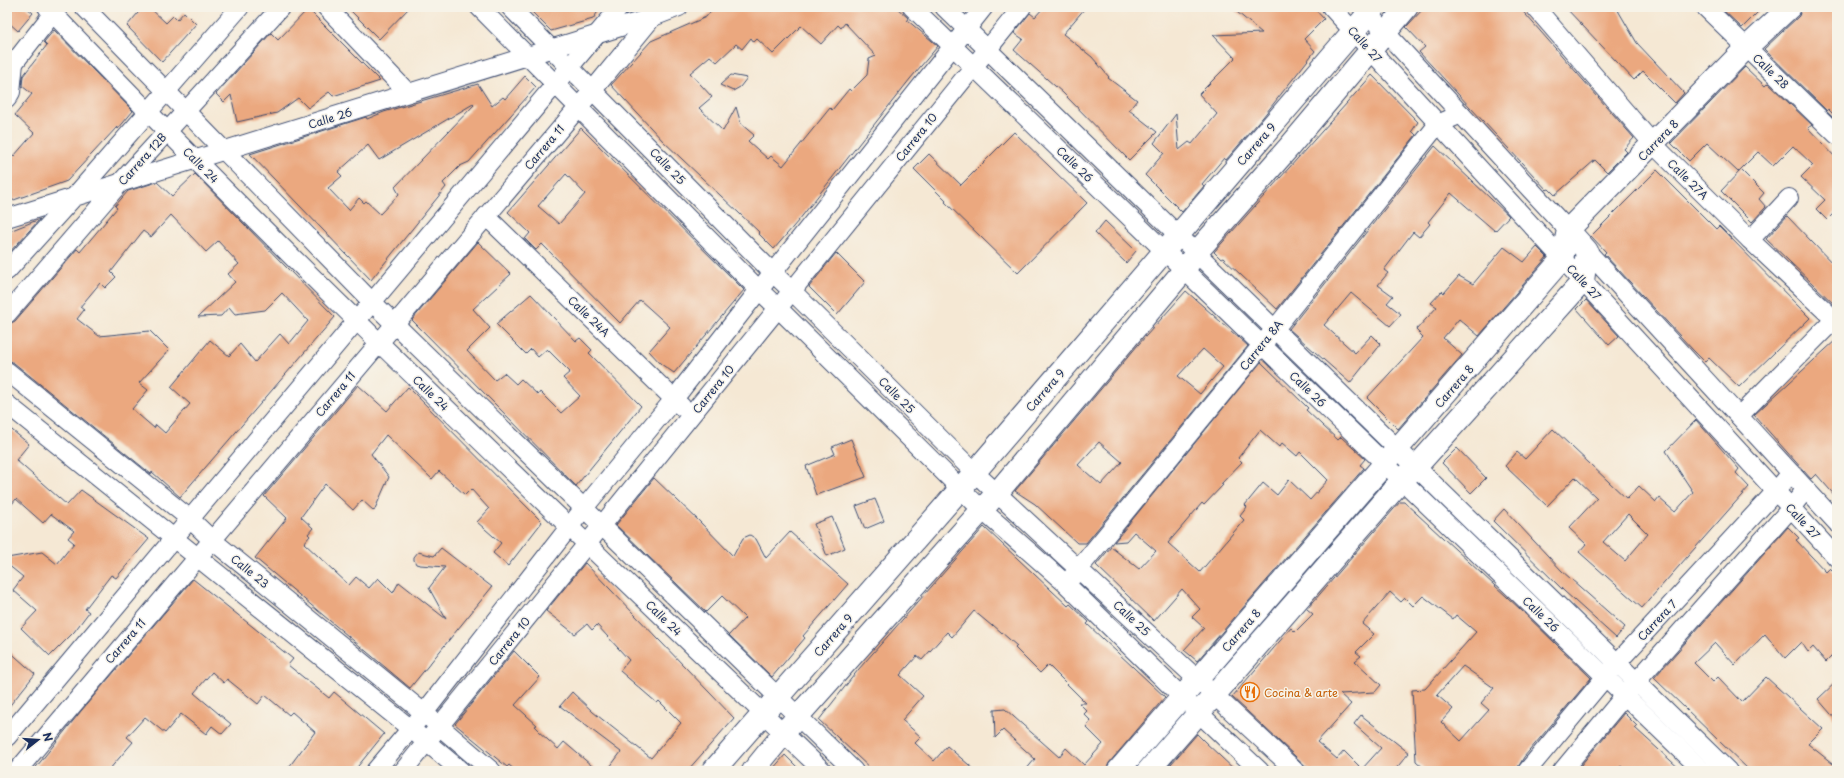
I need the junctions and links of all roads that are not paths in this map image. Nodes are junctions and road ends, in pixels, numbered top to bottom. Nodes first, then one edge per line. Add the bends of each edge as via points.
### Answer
1 (84, 7) edge
2 (240, 7) edge
3 (281, 7) edge
4 (326, 7) edge
5 (479, 7) edge
6 (510, 7) edge
7 (620, 7) edge
8 (679, 7) edge
9 (912, 7) edge
10 (944, 7) edge
11 (984, 7) edge
12 (1022, 7) edge
13 (1331, 7) edge
14 (1407, 7) edge
15 (1535, 7) edge
16 (1705, 7) edge
17 (1790, 7) edge
18 (1368, 9) edge
19 (50, 10) edge
20 (657, 12) edge
21 (966, 28) junction
22 (1353, 31) junction
23 (1386, 32) junction
24 (597, 34) junction
25 (953, 46) junction
26 (552, 48) junction
27 (1748, 48) junction
28 (988, 49) junction
29 (1370, 50) junction
30 (528, 56) junction
31 (11, 65) edge
32 (974, 66) junction
33 (571, 67) junction
34 (557, 84) junction
35 (593, 90) junction
36 (165, 92) junction
37 (408, 93) junction
38 (7, 99) edge
39 (579, 106) junction
40 (185, 111) junction
41 (147, 112) junction
42 (1461, 114) junction
43 (1438, 124) junction
44 (167, 131) junction
45 (1837, 135) edge
46 (1654, 144) junction
47 (224, 151) junction
48 (195, 160) junction
49 (852, 173) junction
50 (120, 183) junction
51 (875, 189) junction
52 (74, 198) junction
53 (1789, 198) dead end
54 (486, 216) junction
55 (7, 218) edge
56 (1568, 230) junction
57 (1750, 240) junction
58 (1171, 243) junction
59 (1587, 251) junction
60 (1562, 259) junction
61 (1190, 261) junction
62 (7, 271) edge
63 (772, 273) junction
64 (1583, 281) junction
65 (759, 290) junction
66 (792, 291) junction
67 (372, 303) junction
68 (778, 308) junction
69 (7, 314) edge
70 (1836, 319) edge
71 (357, 322) junction
72 (395, 324) junction
73 (1275, 329) junction
74 (379, 343) junction
75 (1262, 345) junction
76 (7, 371) edge
77 (674, 400) junction
78 (7, 404) edge
79 (692, 415) junction
80 (1739, 416) junction
81 (1391, 456) junction
82 (1791, 473) junction
83 (1409, 474) junction
84 (968, 480) junction
85 (1806, 489) junction
86 (1776, 491) junction
87 (997, 493) junction
88 (584, 508) junction
89 (1791, 508) junction
90 (982, 510) junction
91 (190, 519) junction
92 (1837, 522) edge
93 (602, 526) junction
94 (569, 527) junction
95 (174, 538) junction
96 (212, 540) junction
97 (587, 544) junction
98 (197, 558) junction
99 (1837, 558) edge
100 (1079, 569) junction
101 (1066, 584) junction
102 (1618, 663) junction
103 (1606, 677) junction
104 (1198, 680) junction
105 (1636, 682) junction
106 (1215, 695) junction
107 (1626, 696) junction
108 (778, 697) junction
109 (1182, 697) junction
110 (424, 713) junction
111 (1198, 713) junction
112 (763, 714) junction
113 (798, 716) junction
114 (439, 727) junction
115 (412, 728) junction
116 (784, 734) junction
117 (7, 737) edge
118 (427, 742) junction
119 (16, 771) edge
120 (375, 771) edge
121 (403, 771) edge
122 (461, 771) edge
123 (492, 771) edge
124 (713, 771) edge
125 (753, 771) edge
126 (823, 771) edge
127 (854, 771) edge
128 (1118, 771) edge
129 (1148, 771) edge
130 (1260, 771) edge
131 (1296, 771) edge
132 (1527, 771) edge
133 (1562, 771) edge
134 (1703, 771) edge
135 (1728, 771) edge

1 - 36 street, Calle 24
2 - 36 street
3 - 40 street, Carrera 12B
4 - 37 street
5 - 30 street, Calle 25
6 - 26 street, Calle 25
7 - 24 street
8 - 20 street
9 - 25 street, Calle 26
10 - 21 street, Calle 26
11 - 21 street, Carrera 10
12 - 28 street, Carrera 10
13 - 22 street, Calle 27
14 - 23 street
15 - 46 street, Calle 27A
16 - 27 street, Calle 28
17 - 27 street, Carrera 8
18 - 22 street, Carrera 9
18 - 23 street, Calle 27
19 - 31 street
19 - 41 street, Calle 24
20 - 24 street, Calle 26
20 - 35 street, Carrera 11
21 - 25 street, Carrera 10
21 - 28 street, Calle 26
22 - 29 street, Calle 27
22 - 58 street, Carrera 9
23 - 29 street
23 - 42 street, Calle 27
24 - 26 street, Calle 26
24 - 33 street
25 - 32 street, Calle 26
25 - 49 street, Carrera 10
26 - 30 street, Calle 26
26 - 33 street, Calle 25
27 - 45 street, Calle 28
27 - 46 street, Carrera 8
28 - 32 street, Carrera 10
28 - 58 street, Calle 26
29 - 43 street, Calle 27
29 - 61 street
30 - 34 street, Calle 25
30 - 37 street, Calle 26
31 - 38 street via 11,92
32 - 51 street, Carrera 10
32 - 58 street, Calle 26
33 - 34 street
33 - 35 street, Calle 25
34 - 39 street, Calle 25
34 - 67 street
35 - 39 street, Carrera 11
35 - 63 street, Calle 25
36 - 40 street, Calle 24
36 - 41 street
37 - 47 street, Calle 26
39 - 54 street, Carrera 11
39 - 65 street, Calle 25
40 - 44 street, Carrera 12B
40 - 47 street, Calle 24
41 - 44 street, Calle 24
41 - 52 street
42 - 43 street, Carrera 8A
42 - 56 street, Calle 27
43 - 60 street, Calle 27
43 - 73 street, Carrera 8A
44 - 48 street, Calle 24
44 - 50 street, Carrera 12B
46 - 56 street, Carrera 8
46 - 57 street, Calle 27A
47 - 48 street, Calle 26
47 - 67 street, Calle 24
48 - 50 street, Calle 26
48 - 71 street, Calle 24
49 - 51 street
49 - 63 street, Carrera 10
50 - 52 street, Calle 26
50 - 69 street, Carrera 12B
51 - 66 street, Carrera 10
52 - 55 street, Calle 26
52 - 62 street
53 - 57 street
54 - 72 street, Carrera 11
54 - 77 street, Calle 24A
56 - 59 street, Calle 27
56 - 60 street, Carrera 8
57 - 70 street, Calle 27A
58 - 61 street, Calle 26
58 - 84 street, Carrera 9
59 - 64 street
59 - 80 street, Calle 27
60 - 64 street, Calle 27
60 - 81 street, Carrera 8
61 - 73 street, Calle 26
61 - 75 street, Calle 26
61 - 87 street
63 - 65 street, Carrera 10
63 - 66 street, Calle 25
64 - 83 street, Carrera 8
64 - 86 street, Calle 27
65 - 68 street, Calle 25
65 - 77 street, Carrera 10
66 - 68 street, Carrera 10
66 - 84 street, Calle 25
67 - 71 street
67 - 72 street, Calle 24
68 - 79 street, Carrera 10
68 - 84 street, Calle 25
70 - 80 street
71 - 74 street, Calle 24
71 - 91 street
72 - 74 street, Carrera 11
72 - 88 street, Calle 24
73 - 75 street, Carrera 8A
73 - 81 street, Calle 26
74 - 94 street, Calle 24
74 - 96 street, Carrera 11
75 - 81 street, Calle 26
75 - 100 street, Carrera 8A
76 - 91 street, Calle 23
77 - 79 street, Calle 24A
77 - 88 street, Carrera 10
78 - 95 street, Calle 23
79 - 93 street, Carrera 10
80 - 82 street, Calle 27
81 - 83 street, Calle 26
81 - 104 street, Carrera 8
82 - 85 street, Calle 27
82 - 86 street, Carrera 7
83 - 102 street, Calle 26
83 - 103 street, Calle 26
83 - 106 street, Carrera 8
84 - 87 street, Calle 25
84 - 90 street, Calle 25
84 - 108 street, Carrera 9
85 - 89 street
85 - 92 street, Calle 27
86 - 89 street, Calle 27
86 - 102 street, Carrera 7
87 - 90 street
87 - 100 street, Calle 25
88 - 93 street, Calle 24
88 - 94 street, Carrera 10
89 - 99 street, Calle 27
89 - 105 street
90 - 101 street, Calle 25
90 - 113 street
91 - 95 street
91 - 96 street, Calle 23
93 - 97 street, Carrera 10
93 - 108 street, Calle 24
94 - 97 street, Calle 24
94 - 110 street, Carrera 10
95 - 98 street, Calle 23
95 - 117 street
96 - 98 street, Carrera 11
96 - 110 street, Calle 23
97 - 112 street, Calle 24
97 - 114 street, Carrera 10
98 - 115 street, Calle 23
98 - 119 street, Carrera 11
100 - 101 street, Carrera 8A
100 - 104 street, Calle 25
101 - 109 street, Calle 25
102 - 103 street, Carrera 7
102 - 105 street, Calle 26
103 - 107 street, Calle 26
103 - 132 street, Carrera 7
104 - 106 street, Calle 25
104 - 109 street, Carrera 8
105 - 107 street
105 - 135 street, Calle 26
106 - 111 street, Carrera 8
106 - 131 street, Calle 25
107 - 133 street
107 - 134 street, Calle 26
108 - 112 street, Carrera 9
108 - 113 street, Calle 24
109 - 111 street, Calle 25
109 - 128 street, Carrera 8
110 - 114 street, Calle 23
110 - 115 street, Carrera 10
111 - 129 street, Carrera 8
111 - 130 street, Calle 25
112 - 116 street, Calle 24
112 - 124 street, Carrera 9
113 - 116 street
113 - 127 street, Calle 24
114 - 118 street, Carrera 10
114 - 123 street, Calle 23
115 - 118 street, Calle 23
115 - 120 street, Carrera 10
116 - 125 street
116 - 126 street, Calle 24
118 - 121 street, Carrera 10
118 - 122 street, Calle 23

